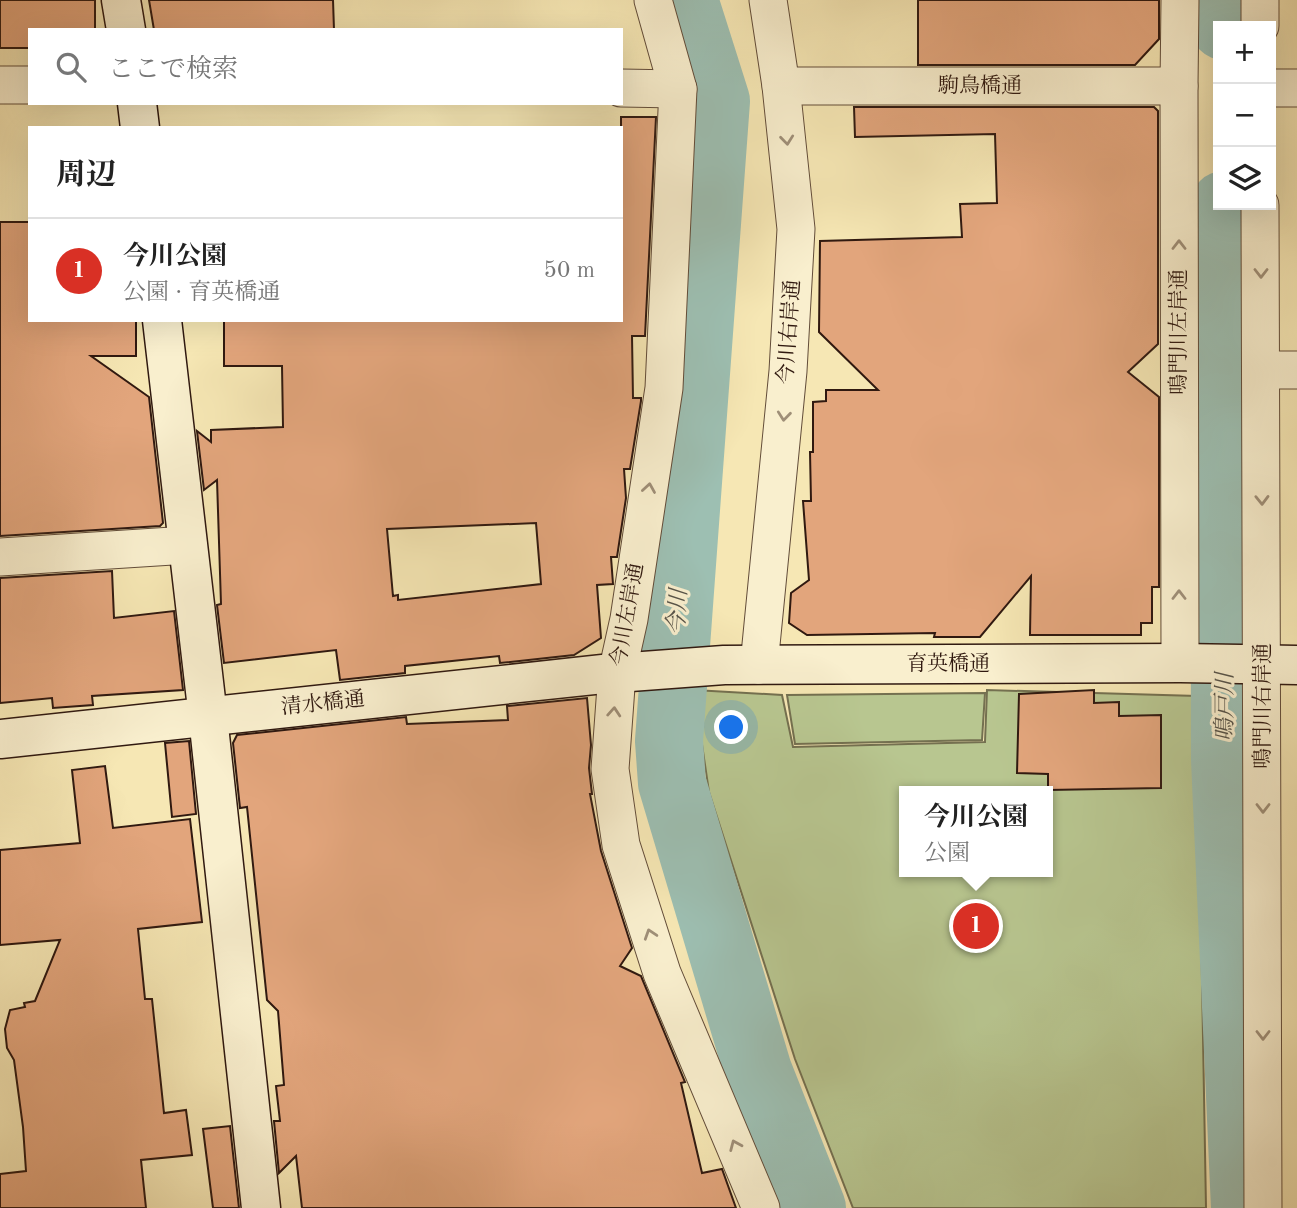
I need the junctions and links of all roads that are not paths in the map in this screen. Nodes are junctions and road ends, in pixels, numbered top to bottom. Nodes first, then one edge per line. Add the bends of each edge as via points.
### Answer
1 (121, 0) edge
2 (653, 0) edge
3 (768, 0) edge
4 (1181, 0) edge
5 (1260, 0) edge
6 (1260, 21) edge
7 (126, 28) edge
8 (0, 85) edge
9 (28, 85) edge
10 (780, 86) junction
11 (1178, 86) junction
12 (1276, 88) edge
13 (1297, 88) edge
14 (623, 89) edge
15 (678, 89) junction
16 (137, 105) edge
17 (140, 126) edge
18 (1261, 210) edge
19 (162, 322) edge
20 (1261, 370) junction
21 (1297, 370) edge
22 (188, 545) junction
23 (0, 556) edge
24 (1190, 664) junction
25 (760, 665) junction
26 (1268, 666) edge
27 (695, 667) joint
28 (632, 672) junction
29 (208, 717) junction
30 (0, 739) edge
31 (261, 1208) edge
32 (761, 1208) edge
33 (1263, 1208) edge

1 - 7 street
2 - 15 street, 今川左岸通
3 - 10 street, 今川右岸通
4 - 11 street, 鳴門川左岸通
5 - 6 street
8 - 9 street
10 - 11 street, 駒鳥橋通
10 -> 25 street, 今川右岸通 via 796,229 788,371
24 -> 11 street, 鳴門川左岸通
12 - 13 street
14 - 15 street
28 -> 15 street, 今川左岸通 via 629,619 664,388
16 - 17 street
18 -> 20 street, 鳴門川右岸通
19 - 22 street
20 - 21 street
20 -> 26 street, 鳴門川右岸通
22 - 23 street
22 - 29 street
24 - 25 street, 育英橋通
24 - 26 street, 育英橋通
25 - 27 street, 育英橋通
26 -> 33 street, 鳴門川右岸通
27 - 28 street, 清水橋通
28 - 29 street, 清水橋通
32 -> 28 street, 今川左岸通 via 663,973 621,845 610,769
29 - 30 street, 清水橋通
29 - 31 street

